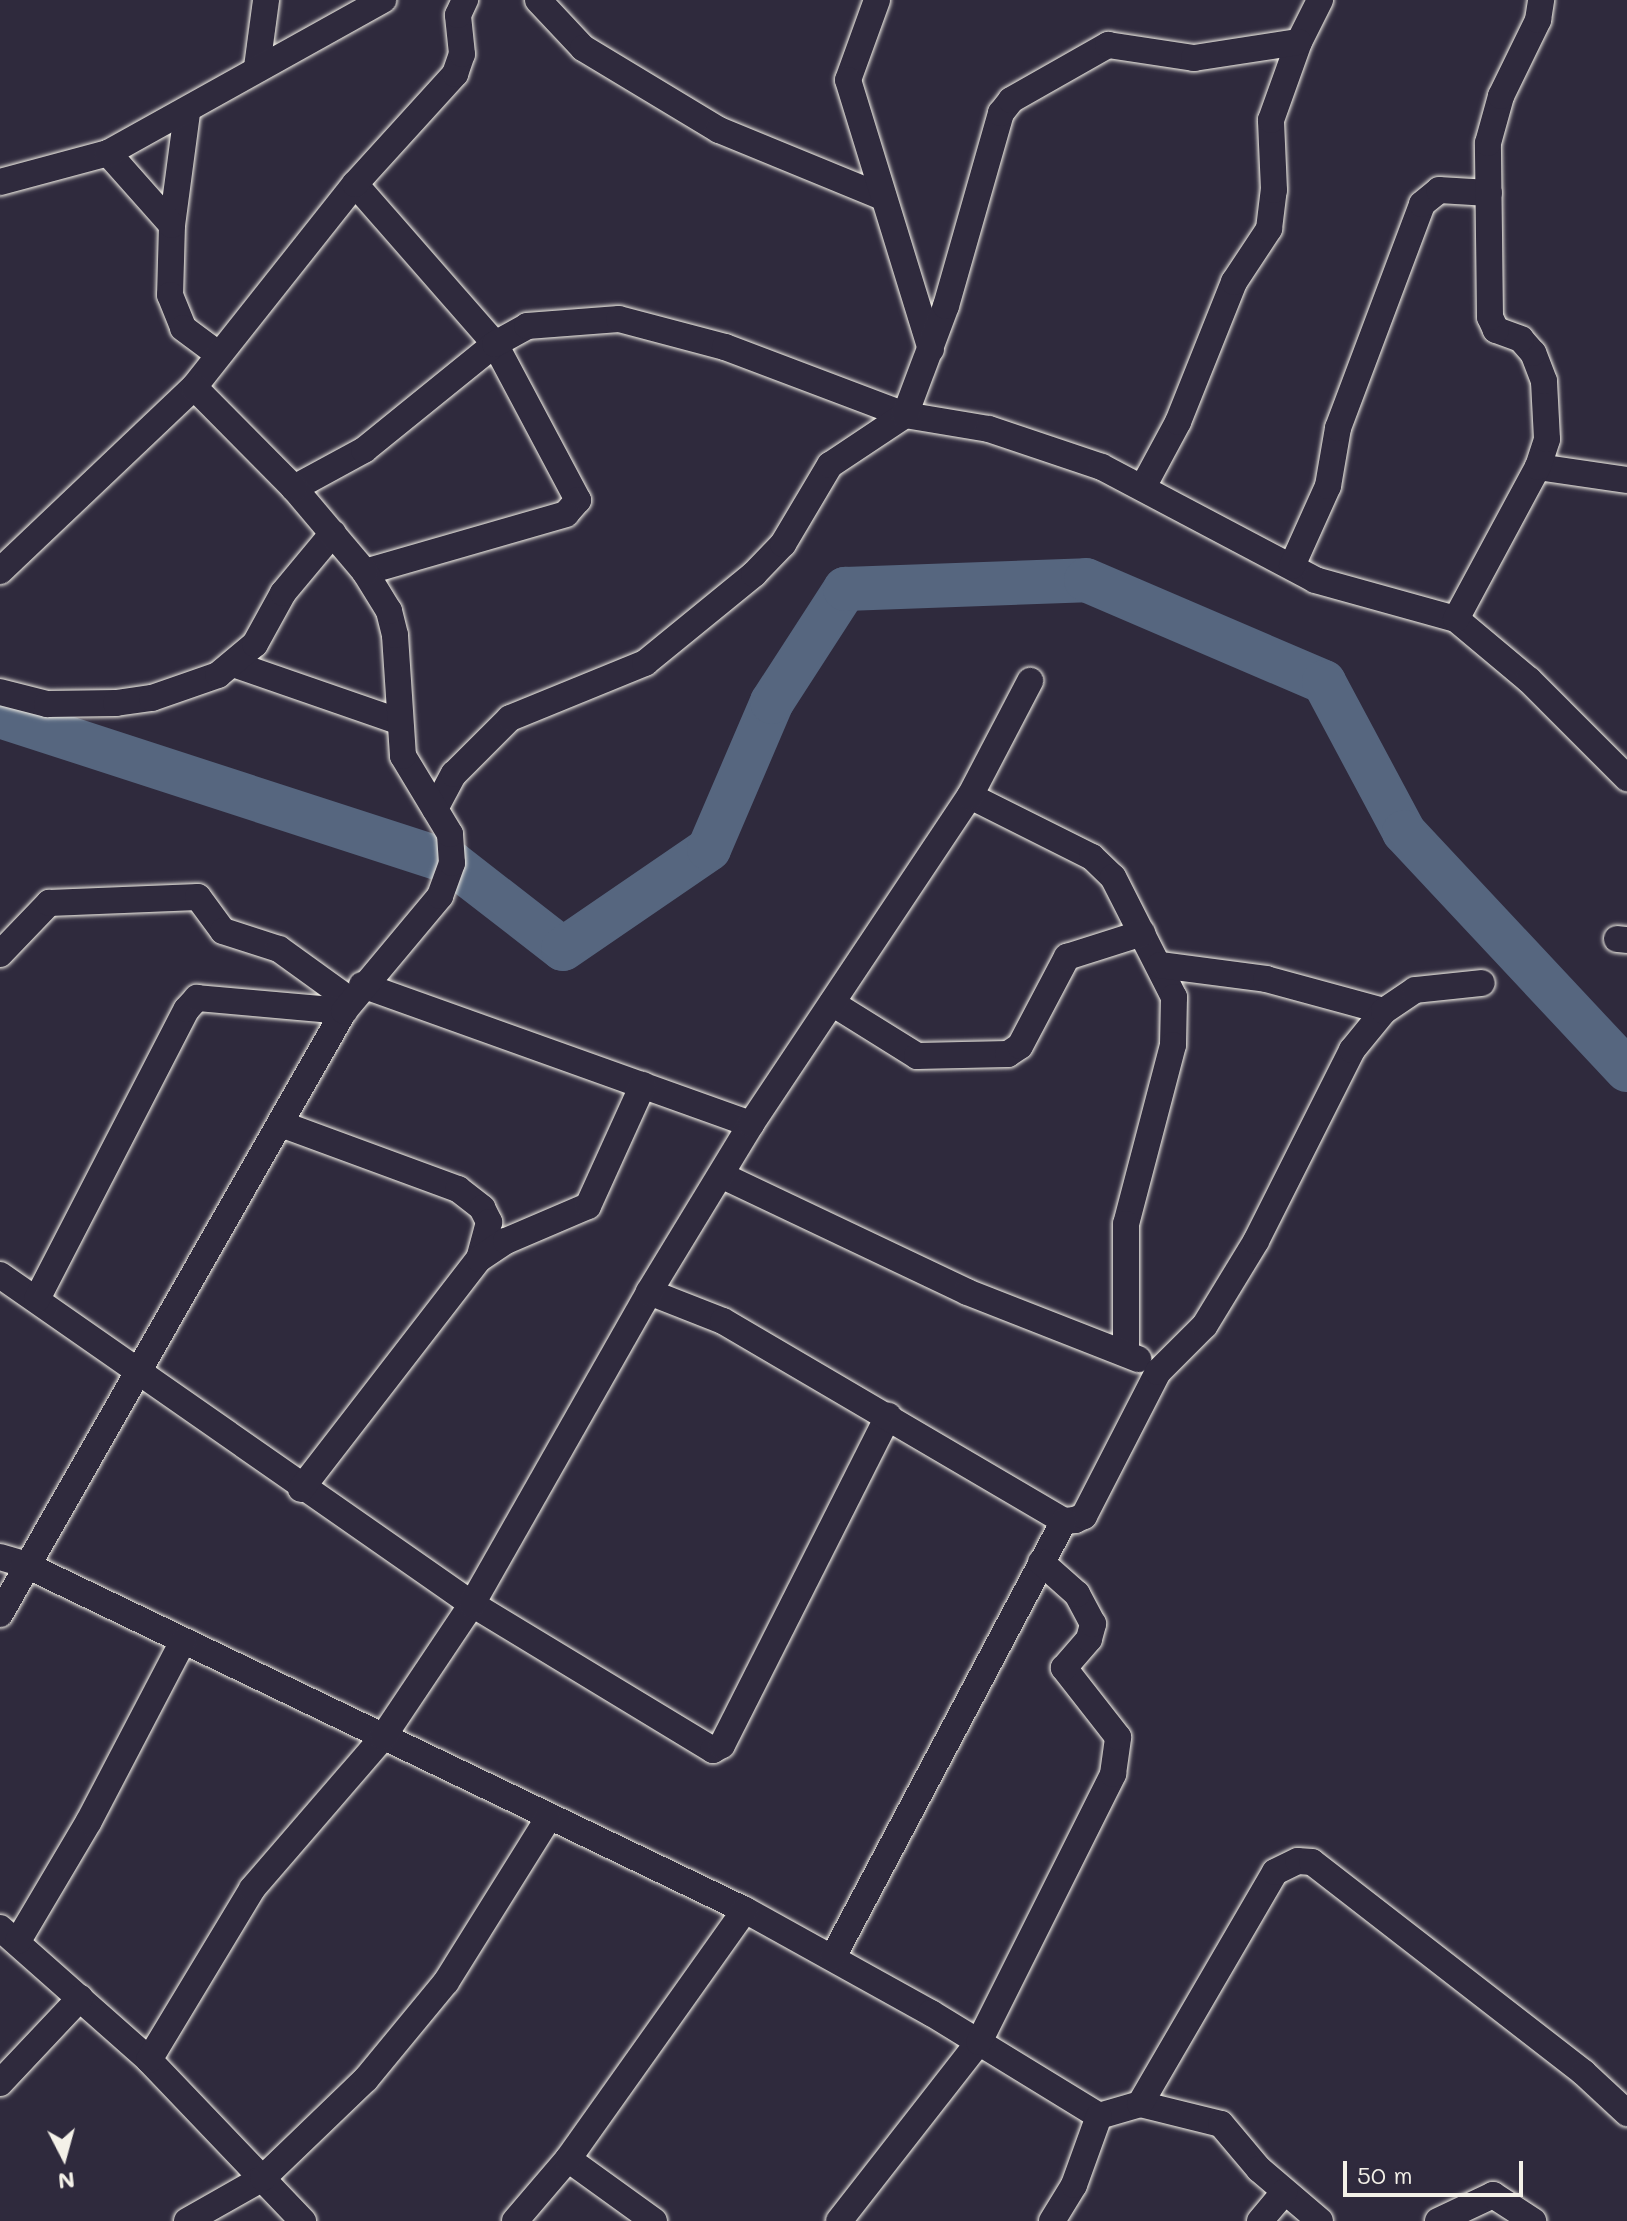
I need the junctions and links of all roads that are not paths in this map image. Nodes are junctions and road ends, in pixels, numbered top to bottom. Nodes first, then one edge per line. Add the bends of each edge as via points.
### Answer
1 (266, 0) edge
2 (383, 0) edge
3 (465, 0) edge
4 (538, 0) edge
5 (877, 0) edge
6 (1320, 0) edge
7 (1541, 0) edge
8 (1299, 42) junction
9 (257, 67) junction
10 (187, 113) junction
11 (108, 153) junction
12 (0, 182) edge
13 (355, 184) junction
14 (1489, 193) junction
15 (882, 197) junction
16 (172, 225) junction
17 (495, 344) junction
18 (931, 349) junction
19 (218, 354) junction
20 (194, 387) junction
21 (905, 415) junction
22 (1538, 467) junction
23 (1627, 480) edge
24 (1143, 487) junction
25 (294, 488) junction
26 (333, 533) junction
27 (1292, 566) junction
28 (0, 571) edge
29 (365, 572) junction
30 (1456, 619) junction
31 (236, 665) junction
32 (1030, 681) dead end
33 (0, 692) edge
34 (398, 721) junction
35 (1627, 778) edge
36 (970, 796) junction
37 (435, 809) junction
38 (1142, 933) junction
39 (0, 954) edge
40 (291, 957) junction
41 (1160, 965) junction
42 (1482, 983) dead end
43 (352, 999) junction
44 (832, 1003) junction
45 (309, 1008) junction
46 (1384, 1011) junction
47 (643, 1085) junction
48 (281, 1124) junction
49 (751, 1124) junction
50 (721, 1175) junction
51 (479, 1259) junction
52 (0, 1275) edge
53 (649, 1292) junction
54 (37, 1299) junction
55 (1126, 1352) junction
56 (1158, 1372) junction
57 (140, 1373) junction
58 (888, 1416) junction
59 (301, 1489) junction
60 (1064, 1521) junction
61 (12, 1561) edge
62 (1041, 1562) junction
63 (472, 1604) junction
64 (0, 1614) edge
65 (183, 1641) junction
66 (383, 1737) junction
67 (548, 1819) junction
68 (745, 1910) junction
69 (9, 1935) edge
70 (833, 1957) junction
71 (80, 1998) junction
72 (979, 2042) junction
73 (149, 2060) junction
74 (0, 2083) edge
75 (1140, 2104) junction
76 (1627, 2113) edge
77 (1099, 2116) junction
78 (568, 2159) junction
79 (263, 2178) junction
80 (1284, 2192) junction
81 (187, 2221) edge
82 (303, 2221) edge
83 (515, 2221) edge
84 (654, 2221) edge
85 (839, 2221) edge
86 (1052, 2221) edge
87 (1260, 2221) edge
88 (1320, 2221) edge
89 (1438, 2221) edge
90 (1533, 2221) edge

1 - 9 street
2 - 9 street
3 - 13 street via 458,15 462,54 455,74
4 - 15 street via 583,48 707,123
5 - 15 street via 848,80
6 - 8 street
7 - 14 street via 1538,20 1501,96 1488,143
8 - 18 street via 1194,58 1108,45 1011,100 1001,113
8 - 24 street via 1271,120 1274,190 1269,229 1234,282 1178,422
9 - 10 street
10 - 11 street
10 - 16 street
11 - 12 street
11 - 16 street
13 - 17 street
13 - 19 street
14 - 22 street via 1490,317 1496,330 1521,339 1533,353 1544,381 1549,422
14 - 27 street via 1439,190 1422,204 1338,428 1328,486
15 - 18 street
16 - 19 street via 174,316
17 - 21 street via 527,326 619,319 725,347
17 - 25 street via 383,437
17 - 29 street via 575,486 575,509
18 - 21 street
19 - 20 street
20 - 25 street
20 - 28 street
21 - 24 street via 989,429 1102,467
21 - 37 street via 830,465 783,544 754,574 645,663 510,718 454,774
22 - 23 street
22 - 30 street
24 - 27 street
25 - 26 street
26 - 29 street
26 - 31 street via 283,593 255,644
27 - 30 street via 1343,591
29 - 34 street via 389,611 395,635
30 - 35 street via 1529,680
31 - 33 street via 152,698 116,703 47,704
31 - 34 street
32 - 36 street
34 - 37 street via 403,756
36 - 38 street via 1092,857 1113,877
36 - 44 street
37 - 43 street via 450,834 452,863 440,896
38 - 41 street
38 - 44 street via 1067,957 1020,1046 1008,1054 917,1056
39 - 40 street via 49,903 123,904 186,896 205,903 223,931
40 - 43 street
40 - 45 street
41 - 46 street via 1266,979
41 - 55 street via 1178,1013 1126,1224
42 - 46 street via 1415,990
43 - 45 street
43 - 47 street
43 - 48 street
44 - 49 street
45 - 54 street via 206,997 187,1009
46 - 56 street via 1323,1098 1256,1241 1205,1325
47 - 49 street
47 - 51 street via 588,1206 520,1234
48 - 51 street via 458,1189 482,1208 489,1222
48 - 57 street
49 - 50 street
50 - 53 street
50 - 55 street via 967,1292
51 - 59 street
52 - 54 street
53 - 58 street via 723,1321
53 - 63 street
54 - 57 street
55 - 56 street
56 - 60 street via 1084,1516
57 - 59 street
57 - 61 street
58 - 60 street
58 - 63 street via 722,1745 713,1750
59 - 63 street
60 - 62 street
61 - 64 street
61 - 65 street
62 - 70 street
62 - 72 street via 1088,1610 1093,1624 1089,1639 1064,1668 1099,1706 1118,1737 1119,1751 1061,1887
63 - 66 street
65 - 66 street
65 - 69 street via 89,1821
66 - 67 street
66 - 73 street via 252,1889
67 - 68 street
67 - 79 street via 446,1982 366,2079
68 - 70 street
68 - 78 street
69 - 71 street
70 - 72 street
71 - 73 street
71 - 74 street
72 - 77 street
72 - 85 street
73 - 79 street
75 - 76 street via 1275,1872 1298,1861 1312,1862 1324,1871 1584,2073
75 - 77 street
75 - 80 street via 1221,2124
77 - 86 street via 1074,2185
78 - 83 street
78 - 84 street
79 - 81 street
79 - 82 street
80 - 87 street
80 - 88 street
89 - 90 street via 1485,2195

